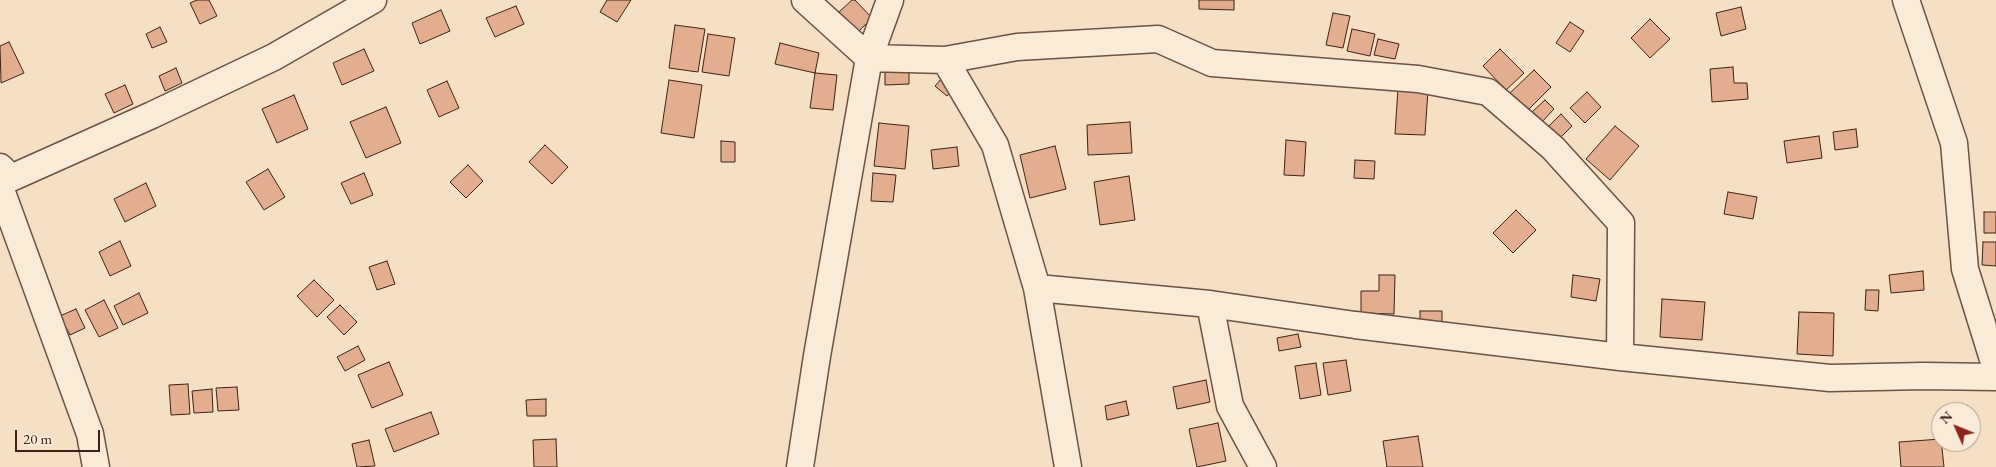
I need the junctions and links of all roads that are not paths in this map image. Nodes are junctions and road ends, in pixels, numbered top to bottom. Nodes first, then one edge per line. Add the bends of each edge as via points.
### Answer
1 (373, 0) edge
2 (805, 0) edge
3 (890, 0) edge
4 (1906, 0) edge
5 (869, 58) junction
6 (945, 60) junction
7 (0, 167) edge
8 (0, 187) edge
9 (1037, 288) junction
10 (1210, 304) junction
11 (1620, 357) junction
12 (1996, 369) edge
13 (1996, 377) edge
14 (96, 467) edge
15 (800, 467) edge
16 (1068, 467) edge
17 (1263, 467) edge

1 - 7 street via 274,57 152,115 10,178
2 - 5 street
3 - 5 street
4 - 12 street via 1954,143 1965,269
5 - 6 street
5 - 15 street via 816,356
6 - 9 street via 995,145
6 - 11 street via 1017,47 1158,39 1212,64 1418,79 1488,92 1553,148 1622,223
8 - 14 street via 90,434
9 - 10 street
9 - 16 street
10 - 11 street
10 - 17 street via 1230,406
11 - 13 street via 1830,378

